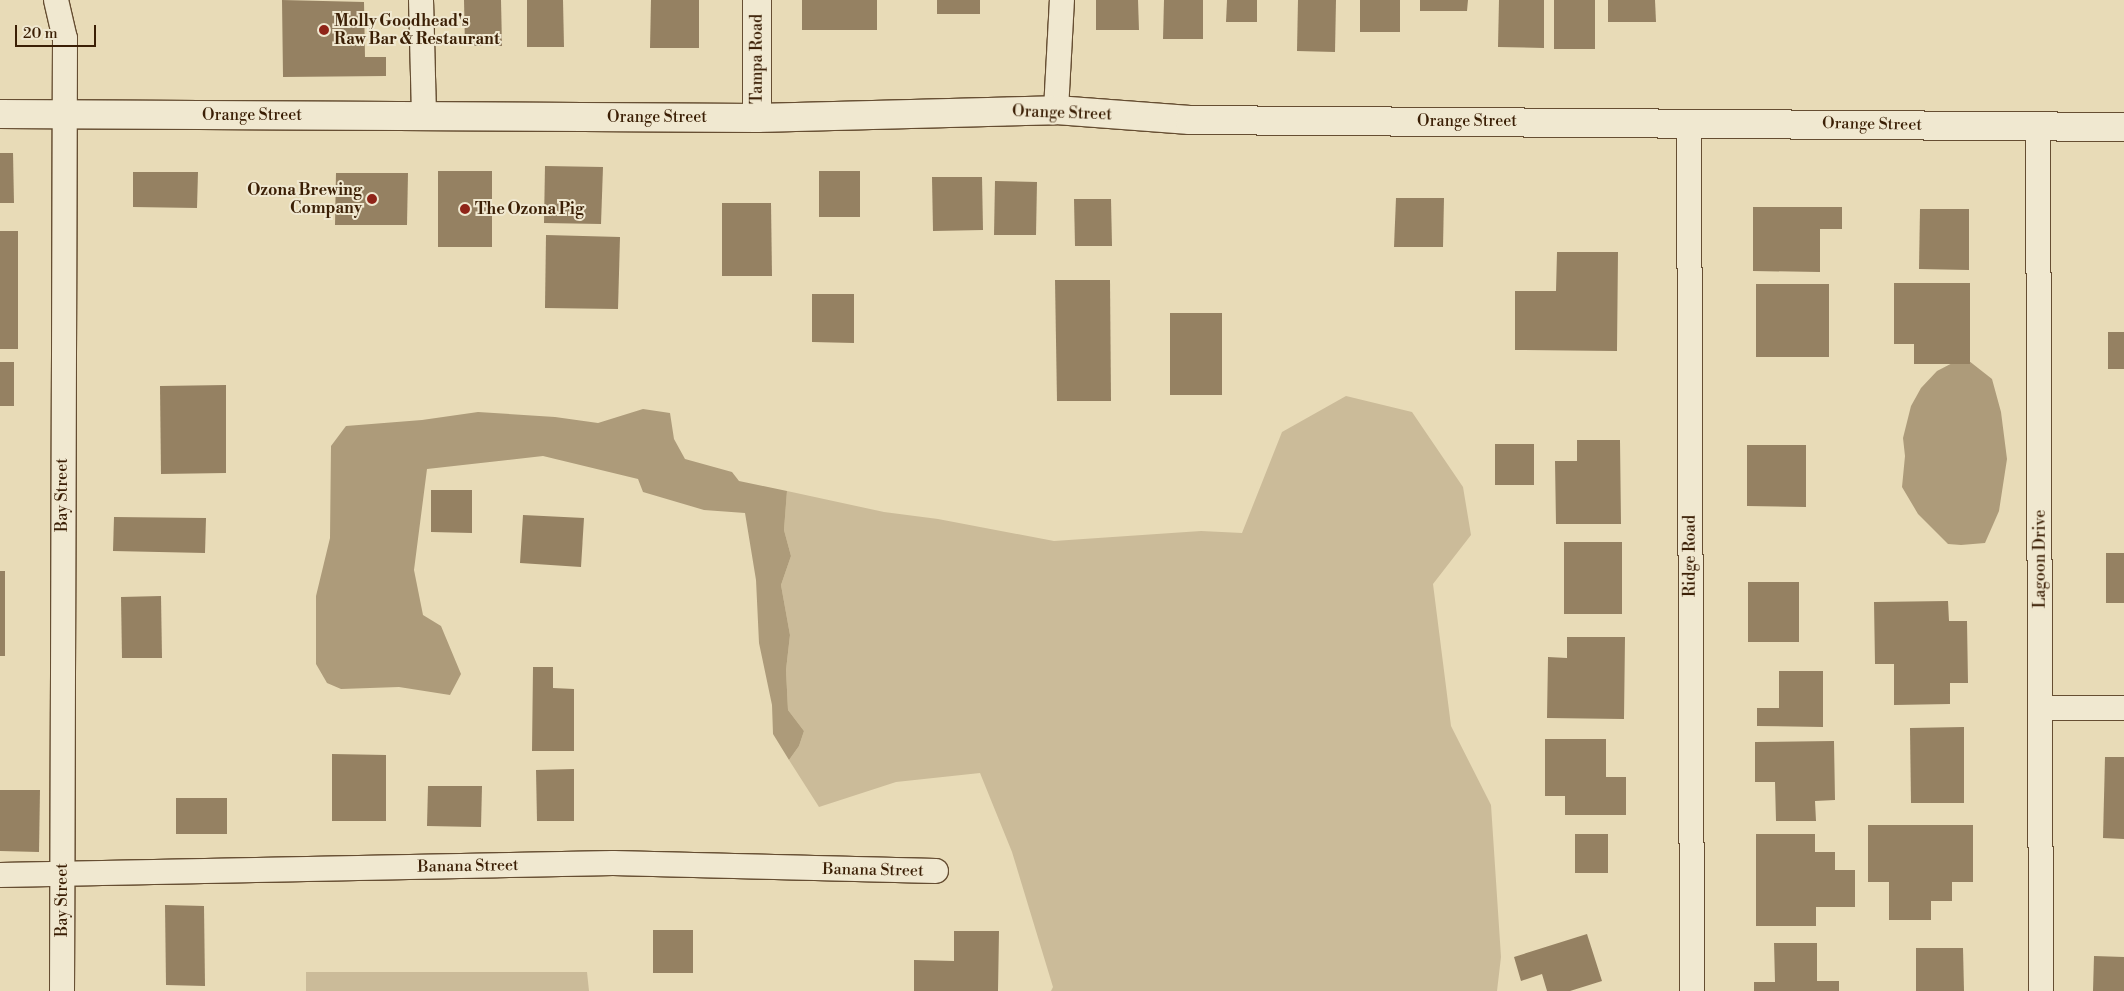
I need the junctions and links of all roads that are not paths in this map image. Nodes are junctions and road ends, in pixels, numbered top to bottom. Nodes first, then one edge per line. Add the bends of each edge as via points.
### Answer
1 (56, 0) edge
2 (421, 0) edge
3 (757, 0) edge
4 (1062, 0) edge
5 (1056, 110) junction
6 (0, 114) edge
7 (63, 114) junction
8 (424, 115) junction
9 (757, 118) junction
10 (1689, 122) junction
11 (2038, 127) junction
12 (2124, 127) edge
13 (2040, 708) junction
14 (2124, 708) edge
15 (936, 871) dead end
16 (0, 875) edge
17 (62, 875) junction
18 (62, 991) edge
19 (1692, 991) edge
20 (2041, 991) edge

1 - 7 street, Bay Street via 65,38
2 - 8 street
3 - 9 street, Tampa Road
4 - 5 street
5 - 9 street, Orange Street
5 - 10 street, Orange Street via 1190,120
6 - 7 street, Orange Street
7 - 8 street, Orange Street
7 - 17 street, Bay Street
8 - 9 street, Orange Street
10 - 11 street, Orange Street
10 - 19 street, Ridge Road
11 - 12 street, Orange Street
11 - 13 street, Lagoon Drive
13 - 14 street
13 - 20 street, Lagoon Drive
15 - 17 street, Banana Street via 613,863
16 - 17 street, Banana Street
17 - 18 street, Bay Street

